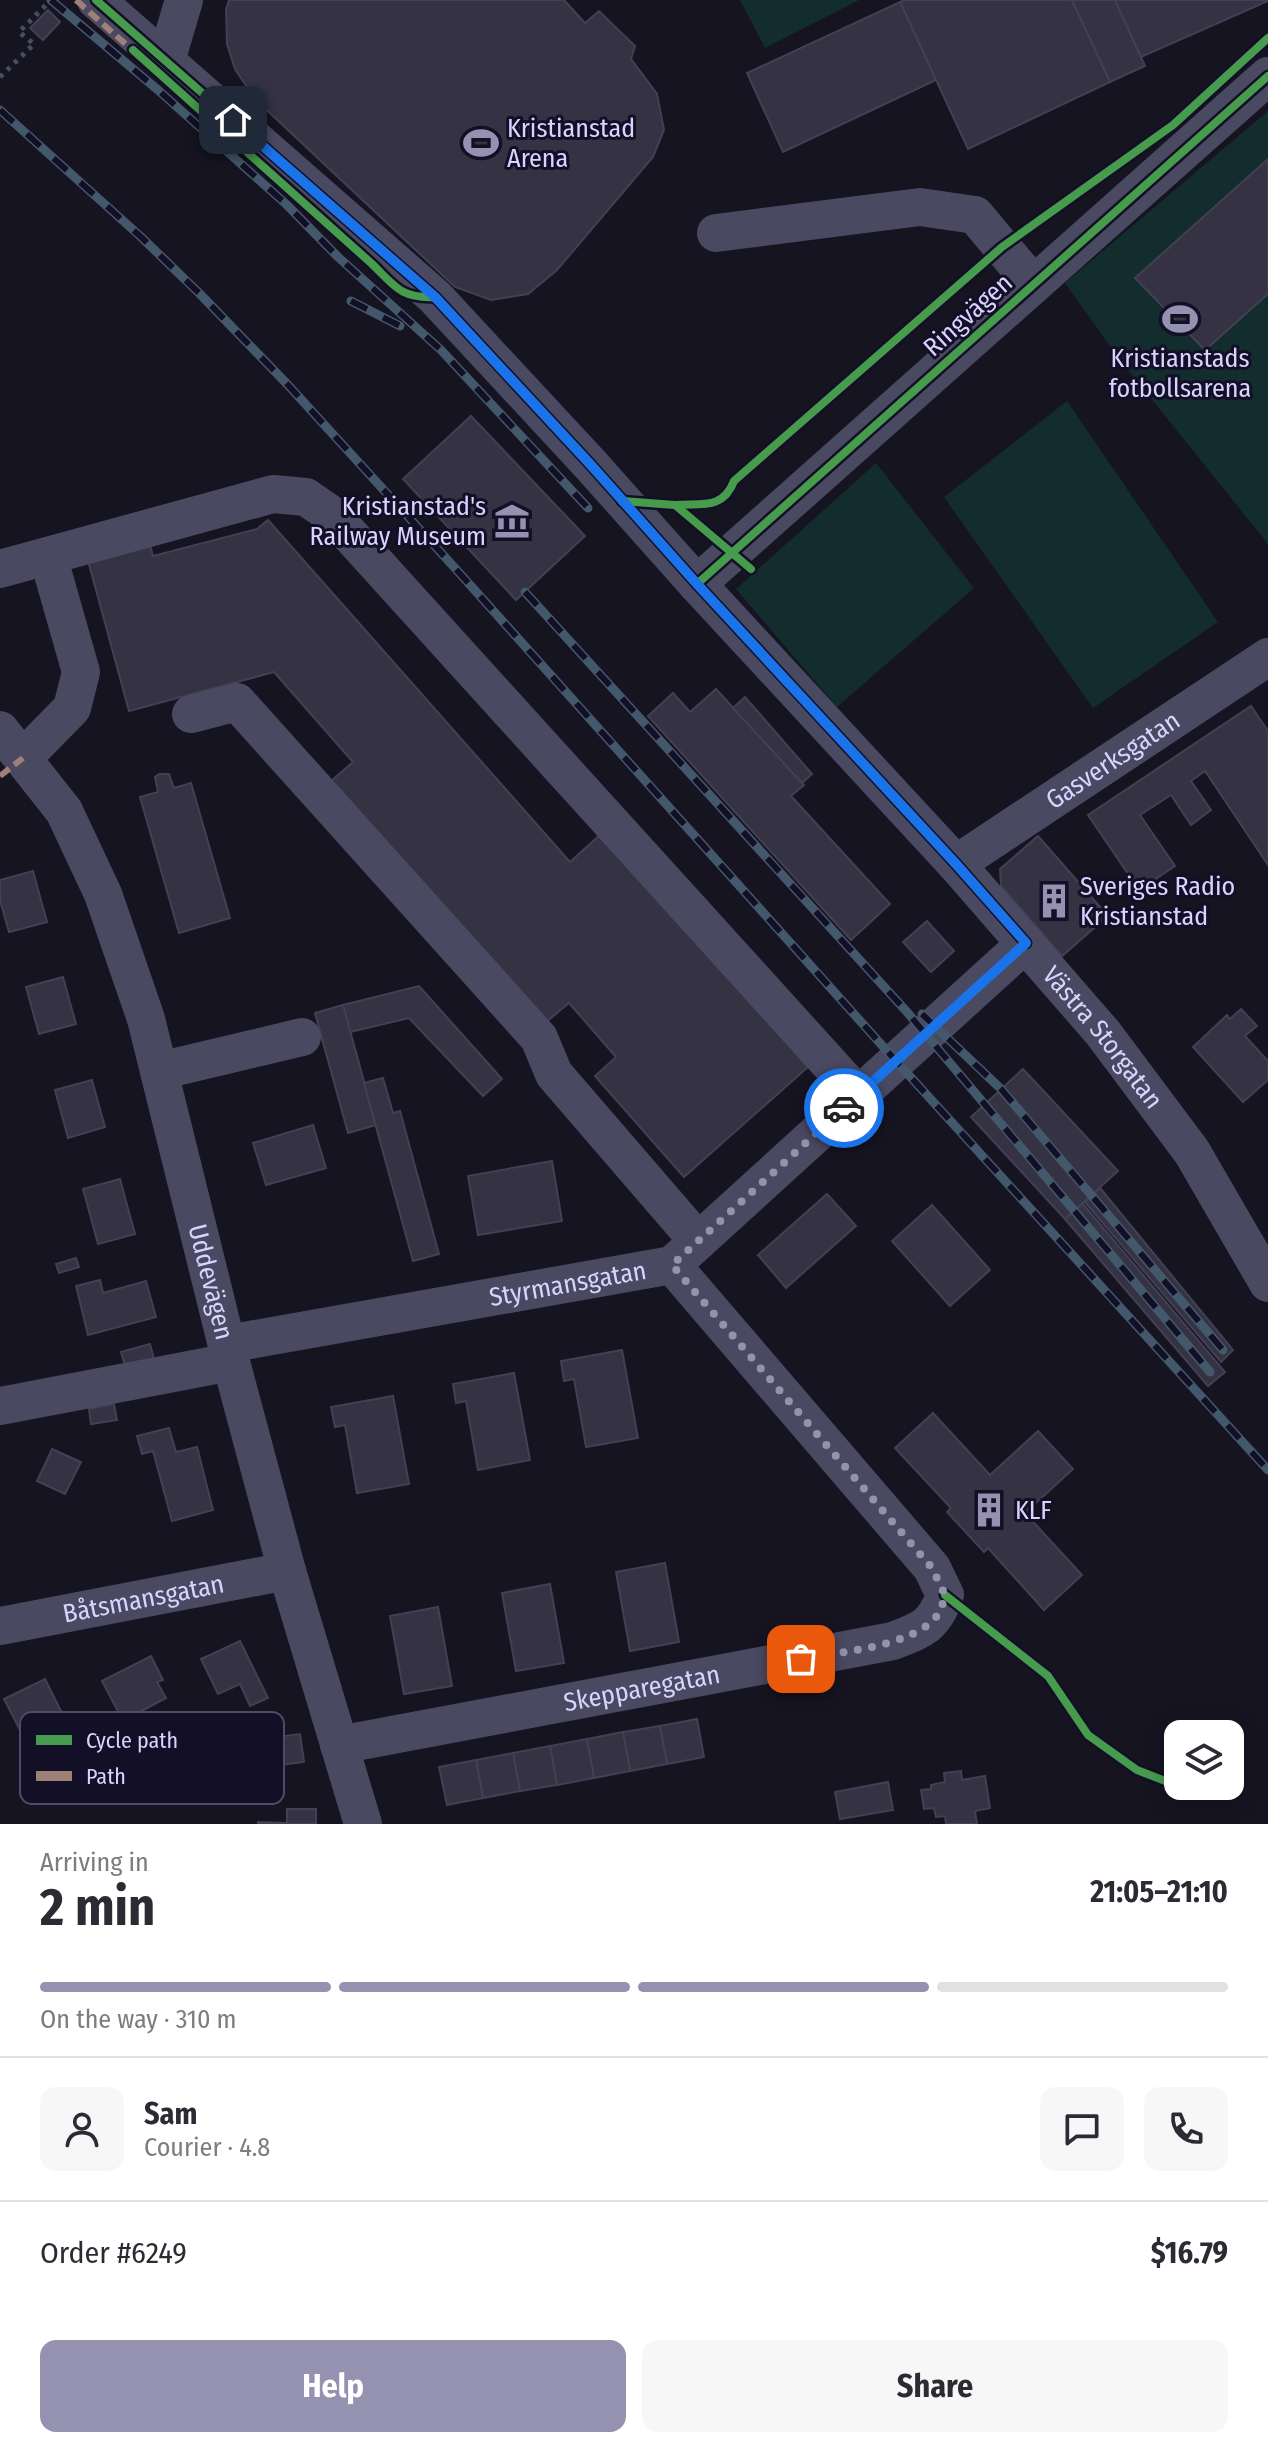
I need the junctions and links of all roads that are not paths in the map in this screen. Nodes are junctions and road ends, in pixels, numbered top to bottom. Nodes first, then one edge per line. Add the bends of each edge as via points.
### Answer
1 (96, 0) edge
2 (184, 0) edge
3 (166, 61) junction
4 (1268, 76) edge
5 (716, 233) dead end
6 (1033, 284) junction
7 (48, 556) junction
8 (0, 569) edge
9 (697, 584) junction
10 (1268, 657) edge
11 (191, 714) dead end
12 (12, 744) edge
13 (956, 864) junction
14 (1026, 943) junction
15 (302, 1037) dead end
16 (159, 1071) junction
17 (858, 1095) junction
18 (685, 1253) junction
19 (1268, 1283) edge
20 (229, 1353) junction
21 (0, 1406) edge
22 (287, 1571) junction
23 (0, 1626) edge
24 (339, 1745) junction
25 (363, 1824) edge

1 - 3 street, Västra Storgatan
2 - 3 street
3 - 9 street, Västra Storgatan via 435,297
4 - 6 street, Ringvägen
5 - 6 street via 920,207 975,215
6 - 9 street, Ringvägen
7 - 8 street
7 - 12 street via 81,672 72,708
7 - 17 street via 273,494 306,497 332,515
9 - 13 street, Västra Storgatan
10 - 13 street, Gasverksgatan
11 - 18 street via 237,702 539,1038 554,1074
12 - 16 street, Uddevägen via 64,811 103,894
13 - 14 street, Västra Storgatan
14 - 17 street
14 - 19 street, Västra Storgatan via 1103,1033 1192,1152
15 - 16 street
16 - 20 street, Uddevägen
17 - 18 street
18 - 20 street, Styrmansgatan
18 - 24 street, Skepparegatan via 932,1568 945,1595 939,1614 921,1630 893,1641
20 - 21 street, Styrmansgatan
20 - 22 street, Uddevägen
22 - 23 street, Båtsmansgatan
22 - 24 street, Uddevägen
24 - 25 street, Uddevägen

